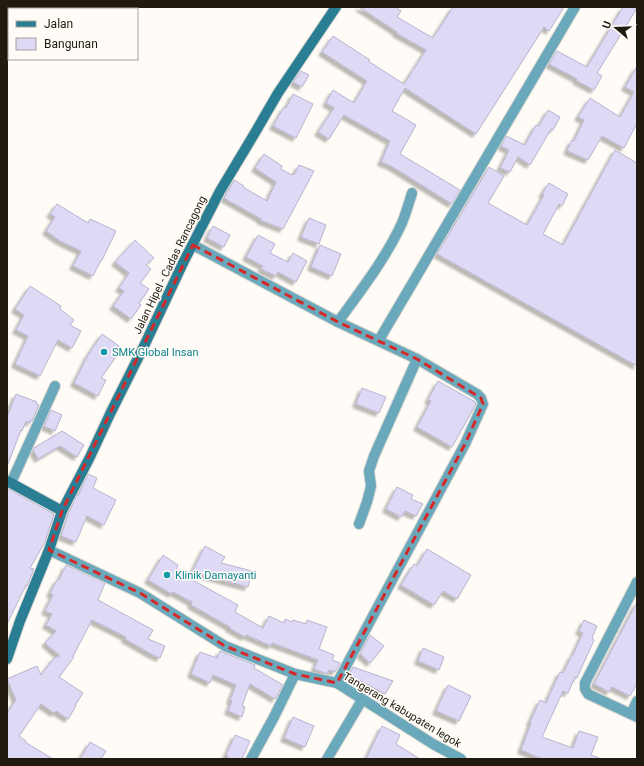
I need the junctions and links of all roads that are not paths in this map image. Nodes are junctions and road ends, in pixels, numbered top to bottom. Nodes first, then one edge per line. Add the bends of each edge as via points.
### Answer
1 (336, 7) edge
2 (575, 7) edge
3 (412, 193) dead end
4 (193, 245) junction
5 (338, 322) junction
6 (379, 340) junction
7 (418, 360) junction
8 (55, 386) dead end
9 (9, 482) edge
10 (62, 511) junction
11 (359, 524) dead end
12 (49, 550) junction
13 (637, 582) edge
14 (7, 659) edge
15 (295, 674) junction
16 (337, 683) junction
17 (362, 700) junction
18 (637, 701) edge
19 (634, 716) edge
20 (253, 759) edge
21 (327, 759) edge
22 (461, 759) edge

1 - 4 street, Jalan Hipel - Cadas Rancagong via 278,93 220,191
2 - 6 street
3 - 5 street via 402,222 390,245
4 - 5 street
4 - 10 street, Jalan Hipel - Cadas Rancagong
5 - 6 street
6 - 7 street
7 - 11 street via 374,456 369,470 371,486
7 - 16 street via 476,394 483,404 465,444
8 - 9 street
9 - 10 street
10 - 12 street, Jalan Hipel - Cadas Rancagong
12 - 14 street, Jalan Hipel - Cadas Rancagong
12 - 15 street, Tangerang kabupaten legok via 140,593 225,646
13 - 19 street via 585,683 588,694
15 - 16 street, Tangerang kabupaten legok
15 - 20 street
16 - 17 street, Tangerang kabupaten legok
17 - 21 street
17 - 22 street, Tangerang kabupaten legok
18 - 19 street

